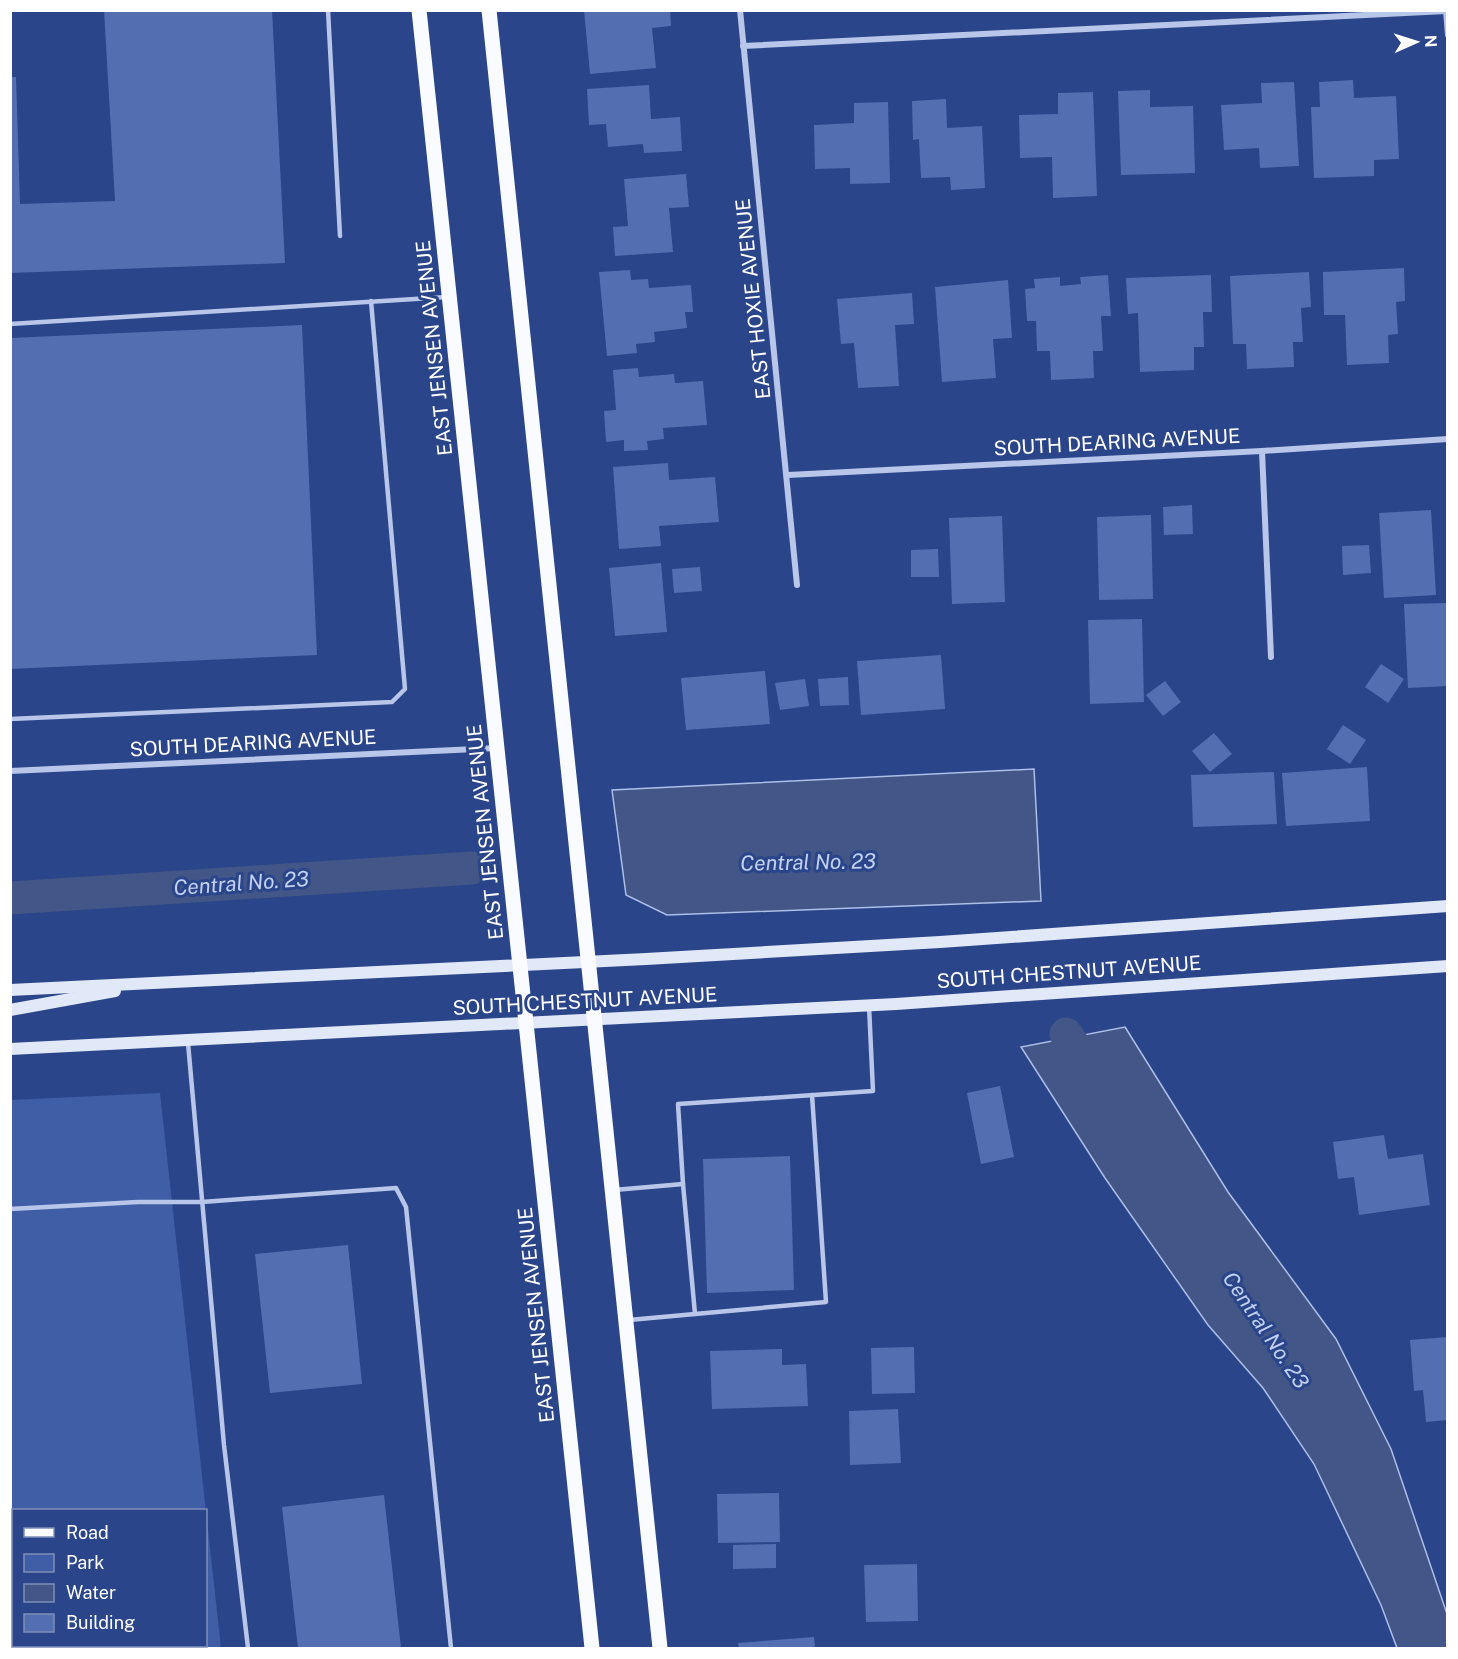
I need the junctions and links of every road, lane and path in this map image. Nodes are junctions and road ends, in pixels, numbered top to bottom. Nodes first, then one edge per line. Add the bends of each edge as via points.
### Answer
1 (327, 10) edge
2 (419, 10) edge
3 (489, 10) edge
4 (740, 10) edge
5 (1446, 11) edge
6 (1448, 35) edge
7 (743, 46) junction
8 (340, 236) dead end
9 (450, 297) junction
10 (371, 301) junction
11 (10, 324) edge
12 (1448, 439) edge
13 (1262, 451) junction
14 (788, 475) junction
15 (797, 585) dead end
16 (1271, 657) dead end
17 (10, 719) edge
18 (497, 748) junction
19 (10, 771) edge
20 (1448, 906) edge
21 (589, 962) junction
22 (520, 965) junction
23 (1448, 966) edge
24 (164, 982) junction
25 (10, 990) edge
26 (869, 1005) junction
27 (10, 1010) edge
28 (595, 1021) junction
29 (526, 1024) junction
30 (187, 1040) junction
31 (10, 1049) edge
32 (812, 1095) junction
33 (683, 1184) junction
34 (611, 1190) junction
35 (202, 1202) junction
36 (10, 1209) edge
37 (695, 1314) junction
38 (625, 1320) junction
39 (248, 1648) edge
40 (451, 1648) edge
41 (592, 1648) edge
42 (660, 1648) edge

1 - 8 lane
2 - 9 main road, EAST JENSEN AVENUE
3 - 21 main road
4 - 7 street, EAST HOXIE AVENUE
5 - 6 street
5 - 7 street
7 - 14 street, EAST HOXIE AVENUE
9 - 10 lane
9 - 18 main road, EAST JENSEN AVENUE
10 - 11 lane
10 - 17 lane via 405,689 392,702
12 - 13 street, SOUTH DEARING AVENUE
13 - 14 street, SOUTH DEARING AVENUE
13 - 16 street
14 - 15 street, EAST HOXIE AVENUE
18 - 19 street, SOUTH DEARING AVENUE
18 - 22 main road, EAST JENSEN AVENUE
20 - 21 main road, SOUTH CHESTNUT AVENUE
21 - 22 main road, SOUTH CHESTNUT AVENUE
21 - 28 main road
22 - 24 main road, SOUTH CHESTNUT AVENUE
22 - 29 main road, EAST JENSEN AVENUE
23 - 26 main road, SOUTH CHESTNUT AVENUE
24 - 25 main road
24 - 27 main road
26 - 28 main road, SOUTH CHESTNUT AVENUE
26 - 32 lane via 873,1091
28 - 29 main road, SOUTH CHESTNUT AVENUE
28 - 34 main road
29 - 30 main road, SOUTH CHESTNUT AVENUE
29 - 41 main road, EAST JENSEN AVENUE
30 - 31 main road, SOUTH CHESTNUT AVENUE
30 - 35 lane
32 - 33 lane via 678,1104
32 - 37 lane via 826,1302
33 - 34 lane
33 - 37 lane
34 - 38 main road
35 - 36 lane
35 - 39 lane via 224,1445
35 - 40 lane via 396,1188 406,1207
37 - 38 lane
38 - 42 main road

